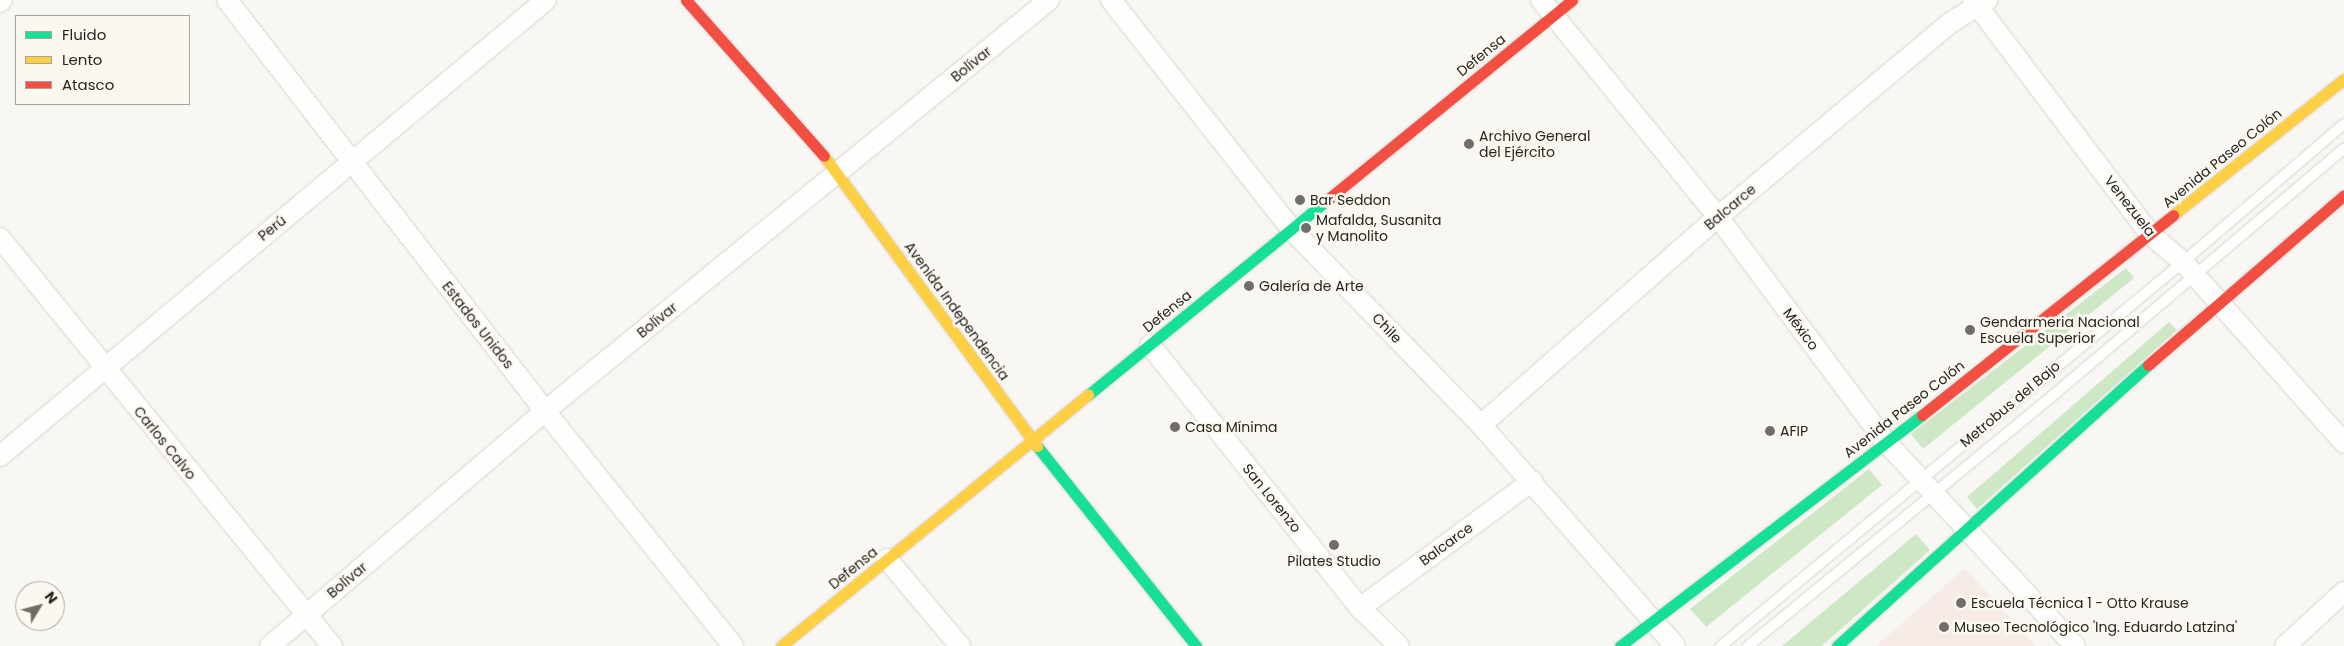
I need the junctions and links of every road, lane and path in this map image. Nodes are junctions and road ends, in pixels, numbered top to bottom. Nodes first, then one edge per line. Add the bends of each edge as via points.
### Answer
1 (227, 0) edge
2 (546, 0) edge
3 (686, 0) edge
4 (1049, 0) edge
5 (1111, 0) edge
6 (1572, 0) edge
7 (1979, 2) edge
8 (1548, 8) edge
9 (2344, 79) edge
10 (2344, 124) edge
11 (2344, 149) edge
12 (351, 163) junction
13 (838, 172) junction
14 (2344, 195) edge
15 (1718, 217) junction
16 (1291, 229) junction
17 (2151, 235) junction
18 (0, 238) edge
19 (2189, 268) junction
20 (2220, 302) junction
21 (1150, 345) junction
22 (103, 368) junction
23 (545, 411) junction
24 (1481, 425) junction
25 (1032, 440) junction
26 (1886, 442) junction
27 (2344, 443) edge
28 (0, 456) edge
29 (1532, 481) junction
30 (1927, 486) junction
31 (1968, 529) junction
32 (888, 559) junction
33 (2344, 592) edge
34 (1360, 608) junction
35 (305, 616) junction
36 (1653, 620) junction
37 (1388, 641) edge
38 (270, 646) edge
39 (332, 646) edge
40 (733, 646) edge
41 (781, 646) edge
42 (960, 646) edge
43 (1196, 646) edge
44 (1620, 646) edge
45 (1675, 646) edge
46 (1721, 646) edge
47 (1748, 646) edge
48 (1837, 646) edge
49 (2075, 646) edge
50 (2284, 646) edge

1 - 12 street, Estados Unidos
2 - 12 street, Perú
3 - 13 main road, Avenida Independencia
4 - 13 street, Bolívar
5 - 16 street, Chile
6 - 8 main road, Defensa
7 - 15 street, Balcarce
7 - 17 street, Venezuela
8 - 15 street, México
8 - 16 main road, Defensa
9 - 17 main road, Avenida Paseo Colón
10 - 19 lane, Metrobus del Bajo
11 - 19 lane, Metrobus del Bajo
12 - 22 street, Perú
12 - 23 street, Estados Unidos
13 - 23 street, Bolívar
13 - 25 main road, Avenida Independencia
14 - 20 main road
15 - 24 street, Balcarce
15 - 26 street, México
16 - 21 main road, Defensa
16 - 24 street, Chile
17 - 19 street, Venezuela
17 - 26 main road, Avenida Paseo Colón
18 - 22 street, Carlos Calvo
19 - 20 street, Venezuela
19 - 30 lane, Metrobus del Bajo
19 - 30 lane, Metrobus del Bajo
20 - 27 street, Venezuela
20 - 31 main road
21 - 25 main road, Defensa
21 - 34 street, San Lorenzo
22 - 28 street, Perú
22 - 35 street, Carlos Calvo
23 - 35 street, Bolívar
23 - 40 street, Estados Unidos
24 - 29 street, Chile
25 - 32 main road, Defensa
25 - 43 main road, Avenida Independencia
26 - 30 street, México
26 - 36 main road, Avenida Paseo Colón
29 - 34 street, Balcarce
29 - 36 street, Chile
30 - 31 street, México
30 - 46 lane, Metrobus del Bajo
30 - 47 lane, Metrobus del Bajo
31 - 48 main road
31 - 49 street, México
32 - 41 main road, Defensa
32 - 42 street
33 - 50 street
34 - 37 street, San Lorenzo
35 - 38 street, Bolívar
35 - 39 street, Carlos Calvo
36 - 44 main road, Avenida Paseo Colón
36 - 45 street, Chile

